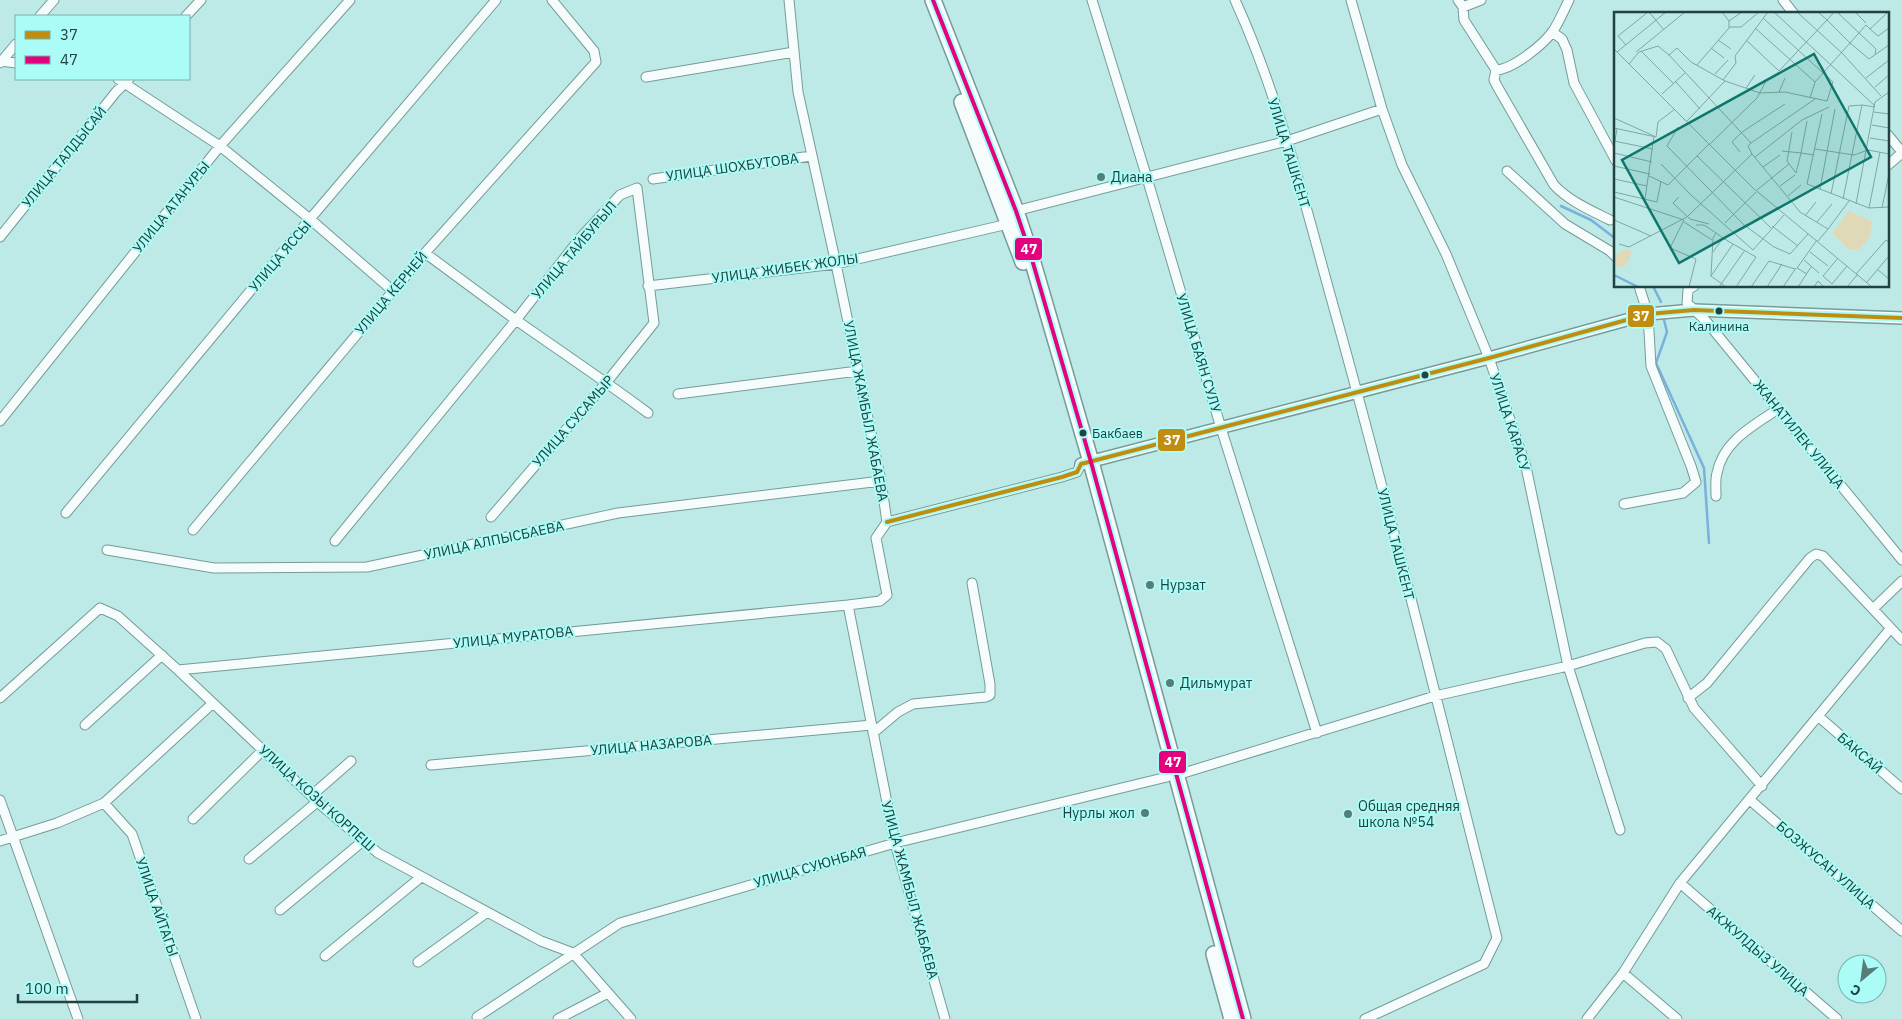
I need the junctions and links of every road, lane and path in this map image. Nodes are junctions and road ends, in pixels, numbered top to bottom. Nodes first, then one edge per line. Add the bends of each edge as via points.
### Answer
1 (54, 0) edge
2 (201, 0) edge
3 (350, 0) edge
4 (496, 0) edge
5 (552, 0) edge
6 (789, 0) edge
7 (922, 0) edge
8 (932, 0) edge
9 (1092, 0) edge
10 (1235, 0) edge
11 (1351, 0) edge
12 (1481, 0) edge
13 (1569, 0) edge
14 (1783, 0) edge
15 (1461, 4) edge
16 (1792, 12) edge
17 (41, 15) edge
18 (187, 15) edge
19 (1552, 32) junction
20 (15, 45) edge
21 (794, 52) junction
22 (1, 62) edge
23 (15, 63) edge
24 (1496, 70) junction
25 (646, 77) dead end
26 (124, 80) edge
27 (1382, 109) junction
28 (1890, 138) edge
29 (1287, 141) junction
30 (220, 146) junction
31 (1902, 153) edge
32 (812, 156) junction
33 (1614, 157) edge
34 (1890, 162) edge
35 (1507, 171) dead end
36 (1147, 178) junction
37 (653, 179) dead end
38 (1016, 210) junction
39 (310, 219) junction
40 (1610, 220) dead end
41 (1008, 224) junction
42 (0, 237) edge
43 (425, 253) junction
44 (1614, 255) edge
45 (836, 264) junction
46 (648, 286) junction
47 (1640, 288) edge
48 (1689, 288) edge
49 (393, 291) junction
50 (1694, 310) junction
51 (1648, 314) junction
52 (1902, 318) edge
53 (516, 320) junction
54 (1490, 358) junction
55 (858, 371) junction
56 (606, 383) junction
57 (1357, 392) junction
58 (678, 394) dead end
59 (1778, 409) junction
60 (648, 413) dead end
61 (0, 420) edge
62 (1221, 428) junction
63 (1086, 463) junction
64 (880, 481) junction
65 (1716, 496) dead end
66 (1624, 504) dead end
67 (66, 514) dead end
68 (491, 517) dead end
69 (887, 522) junction
70 (193, 530) dead end
71 (335, 541) dead end
72 (107, 550) dead end
73 (1902, 560) edge
74 (1902, 581) edge
75 (972, 583) dead end
76 (848, 605) junction
77 (1873, 609) junction
78 (1890, 629) junction
79 (1902, 640) edge
80 (162, 655) junction
81 (1568, 666) junction
82 (178, 670) junction
83 (1435, 696) junction
84 (0, 698) edge
85 (1688, 698) junction
86 (214, 703) junction
87 (1818, 716) junction
88 (85, 725) dead end
89 (872, 729) junction
90 (1317, 734) junction
91 (263, 750) junction
92 (351, 761) dead end
93 (431, 765) dead end
94 (1172, 776) junction
95 (1762, 786) junction
96 (1902, 789) edge
97 (314, 799) junction
98 (0, 800) edge
99 (1750, 800) junction
100 (104, 803) junction
101 (193, 819) dead end
102 (1620, 830) dead end
103 (13, 836) junction
104 (0, 841) edge
105 (363, 841) junction
106 (895, 843) junction
107 (250, 859) dead end
108 (421, 877) junction
109 (1680, 884) junction
110 (280, 910) dead end
111 (486, 913) junction
112 (1902, 931) edge
113 (573, 953) junction
114 (325, 956) dead end
115 (418, 962) dead end
116 (1623, 973) junction
117 (608, 993) junction
118 (477, 1016) dead end
119 (78, 1019) edge
120 (196, 1019) edge
121 (558, 1019) edge
122 (631, 1019) edge
123 (944, 1019) edge
124 (1232, 1019) edge
125 (1243, 1019) edge
126 (1365, 1019) edge
127 (1587, 1019) edge
128 (1677, 1019) edge
129 (1837, 1019) edge

1 - 17 street
2 - 18 street
3 - 30 street, УЛИЦА АТАНУРЫ
4 - 39 street, УЛИЦА ЯССЫ
5 - 43 street, УЛИЦА КЕРНЕЙ via 594,51 596,62
6 - 21 street, УЛИЦА ЖАМБЫЛ ЖАБАЕВА
7 - 41 highway
8 - 38 highway
9 - 36 street, УЛИЦА БАЯН СУЛУ
10 - 29 street, УЛИЦА ТАШКЕНТ
11 - 27 street, УЛИЦА КАРАСУ
12 - 15 street
13 - 19 street
14 - 16 street
15 - 24 street via 1464,20
19 - 24 street via 1540,45 1506,69
19 - 33 street via 1562,39 1574,83
20 - 22 street
21 - 25 street
21 - 32 street, УЛИЦА ЖАМБЫЛ ЖАБАЕВА via 798,92
22 - 23 street
24 - 40 street via 1494,80 1497,86 1554,185 1573,201
26 - 30 street
26 - 42 street, УЛИЦА ТАЛДЫСАЙ
27 - 29 street
27 - 54 street, УЛИЦА КАРАСУ via 1402,165 1446,254
28 - 31 street
29 - 36 street
29 - 57 street, УЛИЦА ТАШКЕНТ
30 - 39 street
30 - 61 street, УЛИЦА АТАНУРЫ
31 - 34 street
32 - 37 street, УЛИЦА ШОХБУТОВА
32 - 45 street, УЛИЦА ЖАМБЫЛ ЖАБАЕВА
35 - 44 street via 1565,224
36 - 38 street
36 - 62 street, УЛИЦА БАЯН СУЛУ
38 - 63 highway
39 - 49 street
39 - 67 street, УЛИЦА ЯССЫ
41 - 45 street, УЛИЦА ЖИБЕК ЖОЛЫ
41 - 63 highway
43 - 49 street, УЛИЦА КЕРНЕЙ
43 - 53 street
45 - 46 street, УЛИЦА ЖИБЕК ЖОЛЫ
45 - 55 street, УЛИЦА ЖАМБЫЛ ЖАБАЕВА
46 - 53 street, УЛИЦА ТАЙБУРЫЛ via 637,188 620,195 581,237
46 - 56 street, УЛИЦА СУСАМЫР via 654,323
47 - 51 street
48 - 50 street via 1687,304
49 - 70 street, УЛИЦА КЕРНЕЙ
50 - 51 street
50 - 52 street
50 - 59 street, ЖАНАТИЛЕК УЛИЦА
51 - 54 street
51 - 66 street via 1652,366 1696,482 1683,493
53 - 56 street
53 - 71 street, УЛИЦА ТАЙБУРЫЛ
54 - 57 street
54 - 81 street, УЛИЦА КАРАСУ via 1526,467
55 - 58 street
55 - 64 street, УЛИЦА ЖАМБЫЛ ЖАБАЕВА
56 - 60 street
56 - 68 street, УЛИЦА СУСАМЫР
57 - 62 street
57 - 83 street, УЛИЦА ТАШКЕНТ
59 - 65 street via 1732,442 1723,454 1716,474
59 - 73 street, ЖАНАТИЛЕК УЛИЦА
62 - 63 street
62 - 90 street, УЛИЦА БАЯН СУЛУ
63 - 69 street via 1077,472 1062,477
63 - 94 highway
64 - 69 street, УЛИЦА ЖАМБЫЛ ЖАБАЕВА
64 - 72 street, УЛИЦА АЛПЫСБАЕВА via 618,513 367,567 214,568
69 - 76 street, УЛИЦА ЖАМБЫЛ ЖАБАЕВА via 876,538 886,595 880,601
74 - 77 street
75 - 89 street via 990,695 913,704
76 - 82 street, УЛИЦА МУРАТОВА
76 - 89 street, УЛИЦА ЖАМБЫЛ ЖАБАЕВА
77 - 78 street
77 - 85 street via 1823,556 1816,554 1707,683
78 - 79 street
78 - 87 street
80 - 82 street, УЛИЦА КОЗЫ КОРПЕШ
80 - 84 street, УЛИЦА КОЗЫ КОРПЕШ via 118,616 100,608
80 - 88 street
81 - 83 street, УЛИЦА СУЮНБАЯ
81 - 85 street, УЛИЦА СУЮНБАЯ via 1657,642 1666,649 1675,664
81 - 102 street, УЛИЦА КАРАСУ
82 - 86 street, УЛИЦА КОЗЫ КОРПЕШ
83 - 90 street, УЛИЦА СУЮНБАЯ
83 - 126 street, УЛИЦА ТАШКЕНТ via 1497,938 1484,964
85 - 95 street
86 - 91 street, УЛИЦА КОЗЫ КОРПЕШ
86 - 100 street
87 - 95 street
87 - 96 street, БАКСАЙ
89 - 93 street, УЛИЦА НАЗАРОВА
89 - 106 street, УЛИЦА ЖАМБЫЛ ЖАБАЕВА
90 - 94 street, УЛИЦА СУЮНБАЯ
91 - 97 street, УЛИЦА КОЗЫ КОРПЕШ
91 - 101 street
92 - 97 street
94 - 106 street, УЛИЦА СУЮНБАЯ
94 - 124 highway
94 - 125 highway
95 - 99 street
97 - 105 street, УЛИЦА КОЗЫ КОРПЕШ
97 - 107 street
98 - 103 street
99 - 109 street
99 - 112 street, БОЗЖУСАН УЛИЦА
100 - 103 street via 57,823
100 - 120 street, УЛИЦА АЙТАГЫ via 132,834
103 - 104 street
103 - 119 street
105 - 108 street, УЛИЦА КОЗЫ КОРПЕШ
105 - 110 street
106 - 113 street, УЛИЦА СУЮНБАЯ via 620,923
106 - 123 street, УЛИЦА ЖАМБЫЛ ЖАБАЕВА
108 - 111 street, УЛИЦА КОЗЫ КОРПЕШ
108 - 114 street
109 - 116 street
109 - 129 street, АКЖУЛДЫЗ УЛИЦА
111 - 113 street, УЛИЦА КОЗЫ КОРПЕШ
111 - 115 street
113 - 117 street, УЛИЦА КОЗЫ КОРПЕШ
113 - 118 street, УЛИЦА СУЮНБАЯ
116 - 127 street
116 - 128 street
117 - 121 street
117 - 122 street, УЛИЦА КОЗЫ КОРПЕШ

